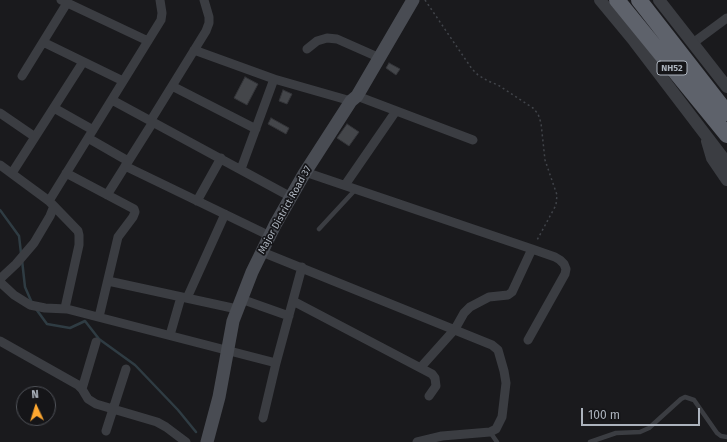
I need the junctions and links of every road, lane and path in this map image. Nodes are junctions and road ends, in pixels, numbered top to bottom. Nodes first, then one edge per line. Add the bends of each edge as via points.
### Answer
1 (160, 0) edge
2 (204, 0) edge
3 (413, 0) edge
4 (425, 0) edge
5 (600, 0) edge
6 (617, 0) edge
7 (639, 0) edge
8 (659, 0) edge
9 (64, 2) edge
10 (727, 18) edge
11 (148, 41) junction
12 (42, 42) junction
13 (693, 43) junction
14 (307, 49) dead end
15 (194, 50) junction
16 (380, 58) junction
17 (83, 62) junction
18 (22, 76) dead end
19 (274, 79) junction
20 (124, 82) junction
21 (172, 86) junction
22 (727, 87) edge
23 (354, 98) junction
24 (112, 100) junction
25 (54, 108) junction
26 (396, 111) junction
27 (727, 113) edge
28 (2, 117) edge
29 (152, 121) junction
30 (256, 129) junction
31 (91, 134) junction
32 (727, 135) edge
33 (706, 136) junction
34 (35, 137) junction
35 (473, 140) dead end
36 (221, 158) junction
37 (727, 163) edge
38 (127, 164) junction
39 (0, 165) edge
40 (241, 169) junction
41 (305, 172) junction
42 (12, 173) junction
43 (66, 174) junction
44 (727, 180) edge
45 (345, 185) junction
46 (356, 189) junction
47 (107, 195) junction
48 (291, 197) junction
49 (198, 201) junction
50 (52, 203) junction
51 (225, 214) junction
52 (320, 229) dead end
53 (270, 236) junction
54 (532, 248) junction
55 (262, 252) junction
56 (302, 267) junction
57 (0, 281) edge
58 (108, 281) junction
59 (184, 298) junction
60 (293, 301) junction
61 (239, 304) junction
62 (65, 308) junction
63 (289, 316) junction
64 (99, 317) junction
65 (455, 330) junction
66 (170, 335) junction
67 (528, 340) dead end
68 (0, 341) edge
69 (96, 342) dead end
70 (227, 350) junction
71 (276, 363) junction
72 (421, 368) junction
73 (126, 369) dead end
74 (82, 389) junction
75 (429, 396) dead end
76 (112, 409) junction
77 (263, 418) dead end
78 (106, 431) dead end
79 (490, 432) junction
80 (727, 437) edge
81 (186, 442) edge
82 (207, 442) edge
83 (417, 442) edge
84 (496, 442) edge
85 (590, 442) edge

1 - 11 street via 162,18
2 - 15 street via 209,23
3 - 16 main road, Major District Road 37
4 - 54 path via 472,69 533,108 538,114 545,160 557,195 556,205
5 - 33 street
6 - 32 highway, NH52
7 - 27 highway, NH52
8 - 13 street
9 - 11 street
9 - 12 street
10 - 13 street
11 - 20 street
12 - 17 street
12 - 18 street
13 - 22 street
14 - 16 street via 317,41 337,39
15 - 19 street
15 - 21 street
16 - 23 main road, Major District Road 37
17 - 20 street
17 - 25 street
19 - 23 street
19 - 30 street
20 - 24 street
21 - 29 street
21 - 30 street
23 - 26 street
23 - 41 main road, Major District Road 37
24 - 29 street
24 - 31 street
25 - 31 street
25 - 34 street
26 - 35 street
26 - 45 street
28 - 34 street
29 - 36 street
29 - 38 street
30 - 40 street
31 - 38 street
31 - 43 street
33 - 37 street
33 - 44 street via 712,158
34 - 42 street
36 - 40 street
36 - 49 street
38 - 47 street
38 - 49 street
39 - 42 street
40 - 48 street
41 - 45 street
41 - 48 main road, Major District Road 37
42 - 50 street
43 - 47 street
43 - 50 street
45 - 46 street
46 - 52 lane
46 - 54 street
47 - 58 street via 134,209 135,212 119,234
48 - 53 main road, Major District Road 37
49 - 51 street
50 - 57 street via 50,216 34,243
50 - 62 street via 80,235
51 - 53 street
51 - 59 street
53 - 55 main road, Major District Road 37
54 - 65 street via 512,292 508,295 489,296 470,307
54 - 67 street via 555,257 566,269
55 - 56 street
55 - 61 main road, Major District Road 37
56 - 60 street
56 - 65 street
57 - 62 street via 14,295 30,305
58 - 59 street
58 - 64 street
59 - 61 street
59 - 66 street
60 - 63 street
60 - 72 street
61 - 63 street
61 - 70 main road, Major District Road 37
62 - 64 street
63 - 71 street
64 - 66 street
65 - 72 street
65 - 79 street via 492,345 498,350 504,371 506,393 502,417 496,428
66 - 70 street
68 - 74 street
69 - 74 street
70 - 71 street
70 - 82 main road, Major District Road 37
71 - 77 street
72 - 75 street via 435,378 436,386
73 - 76 street
74 - 76 street via 96,404
76 - 78 street
76 - 81 street via 157,422
79 - 83 street via 442,436
79 - 84 lane
80 - 85 lane via 717,433 694,400 686,397 649,428 640,432 616,433

